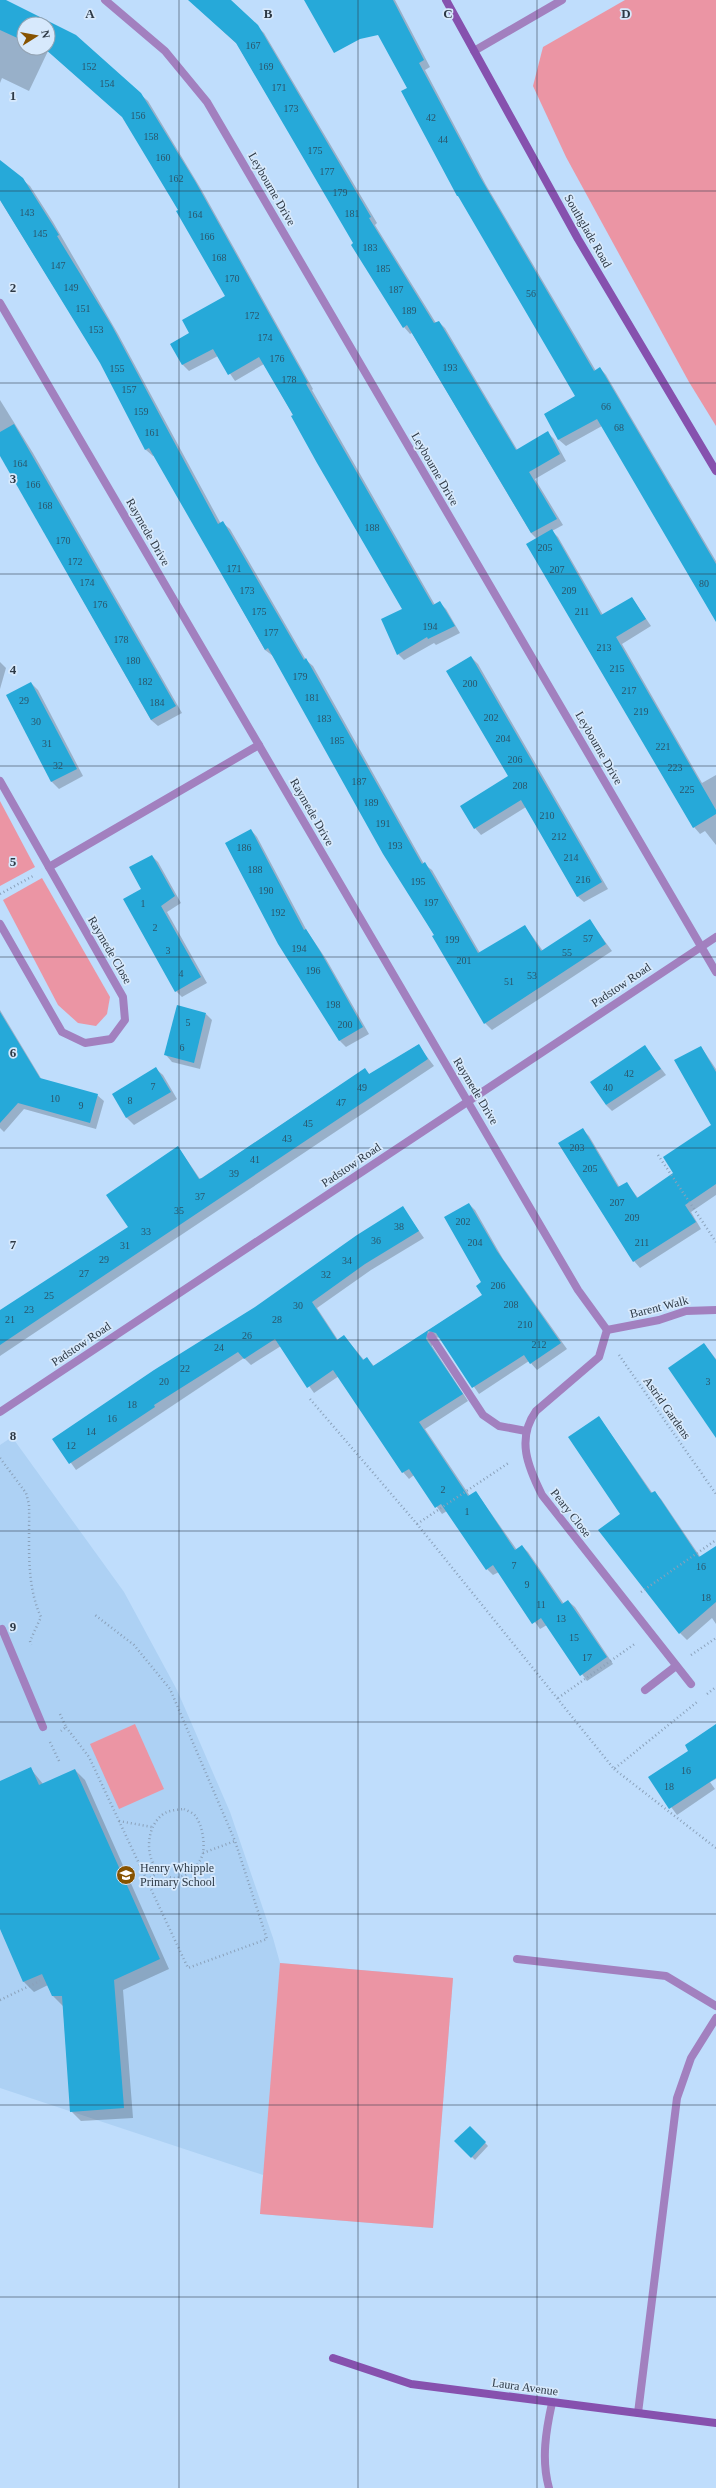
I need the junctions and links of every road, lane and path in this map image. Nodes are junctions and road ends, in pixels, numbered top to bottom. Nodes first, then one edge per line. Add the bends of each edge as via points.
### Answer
1 (105, 0) edge
2 (446, 0) edge
3 (562, 0) edge
4 (474, 51) junction
5 (0, 303) edge
6 (716, 471) edge
7 (259, 745) junction
8 (0, 781) edge
9 (49, 867) junction
10 (0, 894) edge
11 (0, 924) edge
12 (716, 937) edge
13 (701, 947) junction
14 (716, 972) edge
15 (468, 1102) junction
16 (658, 1155) dead end
17 (716, 1242) edge
18 (716, 1310) edge
19 (607, 1330) junction
20 (431, 1336) dead end
21 (310, 1399) dead end
22 (0, 1412) edge
23 (526, 1431) junction
24 (525, 1445) junction
25 (0, 1458) edge
26 (716, 1494) edge
27 (417, 1524) junction
28 (716, 1540) edge
29 (626, 1602) junction
30 (95, 1615) dead end
31 (1, 1628) edge
32 (650, 1633) junction
33 (716, 1638) edge
34 (705, 1646) dead end
35 (31, 1648) dead end
36 (676, 1666) junction
37 (691, 1684) dead end
38 (716, 1687) edge
39 (645, 1690) dead end
40 (558, 1698) junction
41 (56, 1707) dead end
42 (43, 1727) joint
43 (66, 1727) junction
44 (49, 1740) junction
45 (60, 1763) dead end
46 (614, 1769) junction
47 (119, 1821) junction
48 (152, 1827) junction
49 (235, 1841) junction
50 (716, 1848) edge
51 (203, 1853) junction
52 (159, 1872) junction
53 (147, 1880) junction
54 (517, 1959) dead end
55 (40, 1981) dead end
56 (0, 2000) edge
57 (716, 2006) edge
58 (716, 2018) edge
59 (334, 2358) dead end
60 (552, 2403) junction
61 (638, 2413) junction
62 (716, 2423) edge
63 (549, 2488) edge

1 - 13 street, Leybourne Drive via 165,51 207,102
2 - 4 street, Southglade Road
3 - 4 street
4 - 6 street, Southglade Road via 578,239
5 - 7 street, Raymede Drive
7 - 9 street
7 - 15 street, Raymede Drive
8 - 9 street, Raymede Close
9 - 10 path
9 - 11 street, Raymede Close via 123,997 125,1020 111,1039 85,1043 62,1032
12 - 13 street, Padstow Road
13 - 14 street, Leybourne Drive
13 - 15 street, Padstow Road
15 - 19 street, Raymede Drive via 578,1290
15 - 22 street, Padstow Road
16 - 17 path
18 - 19 street, Barent Walk via 686,1311 659,1320
19 - 23 street, Peary Close via 599,1357 536,1411 529,1420
19 - 26 path, Astrid Gardens via 618,1354
20 - 23 street via 483,1415 499,1426
21 - 27 path
23 - 24 street, Peary Close
24 - 27 path via 510,1462
24 - 29 street, Peary Close via 527,1461 542,1495
25 - 35 path via 26,1493 29,1504 30,1573 34,1603 41,1617 30,1642
27 - 40 path
28 - 29 path
29 - 32 street, Peary Close
30 - 49 path via 134,1645 170,1689
31 - 42 street
32 - 36 street, Peary Close
32 - 40 path
33 - 34 path
36 - 37 street, Peary Close
36 - 39 street
38 - 46 path
40 - 46 path
41 - 43 path
42 - 44 path
43 - 44 path
43 - 47 path via 89,1757
44 - 45 path
46 - 50 path
47 - 48 path
47 - 53 path
48 - 51 path via 161,1815 171,1810 184,1809 196,1816 202,1828
48 - 52 path via 148,1852
49 - 51 path
49 - 53 path via 267,1939 188,1968
51 - 52 path via 191,1872 181,1877 170,1878
52 - 53 path
54 - 57 street via 666,1976
55 - 56 path
58 - 61 street via 691,2058 677,2098
59 - 60 street, Laura Avenue via 411,2384
60 - 61 street, Laura Avenue
60 - 63 street via 546,2430 545,2457
61 - 62 street, Laura Avenue

